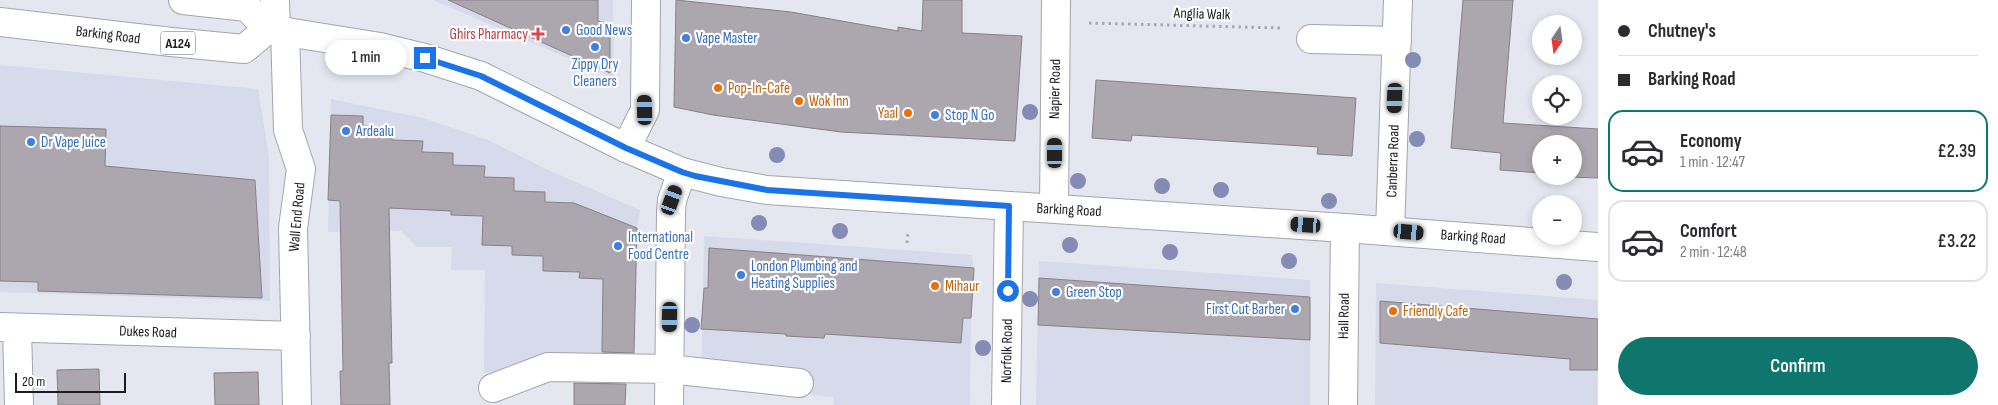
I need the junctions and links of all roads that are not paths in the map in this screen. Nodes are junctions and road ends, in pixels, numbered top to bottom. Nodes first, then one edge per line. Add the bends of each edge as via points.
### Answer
1 (183, 0) edge
2 (275, 0) edge
3 (646, 0) edge
4 (1398, 0) edge
5 (1056, 11) edge
6 (0, 22) edge
7 (277, 30) junction
8 (1300, 33) road end
9 (1397, 41) junction
10 (626, 148) junction
11 (682, 172) junction
12 (1009, 206) junction
13 (1054, 208) junction
14 (1345, 228) junction
15 (1390, 231) junction
16 (1598, 247) edge
17 (9, 327) edge
18 (296, 336) junction
19 (669, 369) junction
20 (798, 384) dead end
21 (493, 388) dead end
22 (19, 405) edge
23 (297, 405) edge
24 (668, 405) edge
25 (1006, 405) edge
26 (1342, 405) edge

1 - 7 street via 246,7
2 - 7 street, Wall End Road
3 - 10 street via 645,110
4 - 9 street, Canberra Road
5 - 13 street, Napier Road
6 - 7 street, Barking Road / A124 via 244,48
7 - 10 street, Barking Road via 380,47 481,76
7 - 18 street, Wall End Road via 288,130 301,169 293,228
8 - 9 street
9 - 15 street, Canberra Road
10 - 11 street, Barking Road
11 - 12 street, Barking Road via 767,190
11 - 19 street via 672,200
12 - 13 street, Barking Road
12 - 25 street, Norfolk Road
13 - 14 street, Barking Road
14 - 15 street, Barking Road
14 - 26 street, Hall Road
15 - 16 street, Barking Road
17 - 18 street, Dukes Road
17 - 22 street
18 - 23 street, Wall End Road
19 - 20 street
19 - 21 street via 548,367
19 - 24 street

